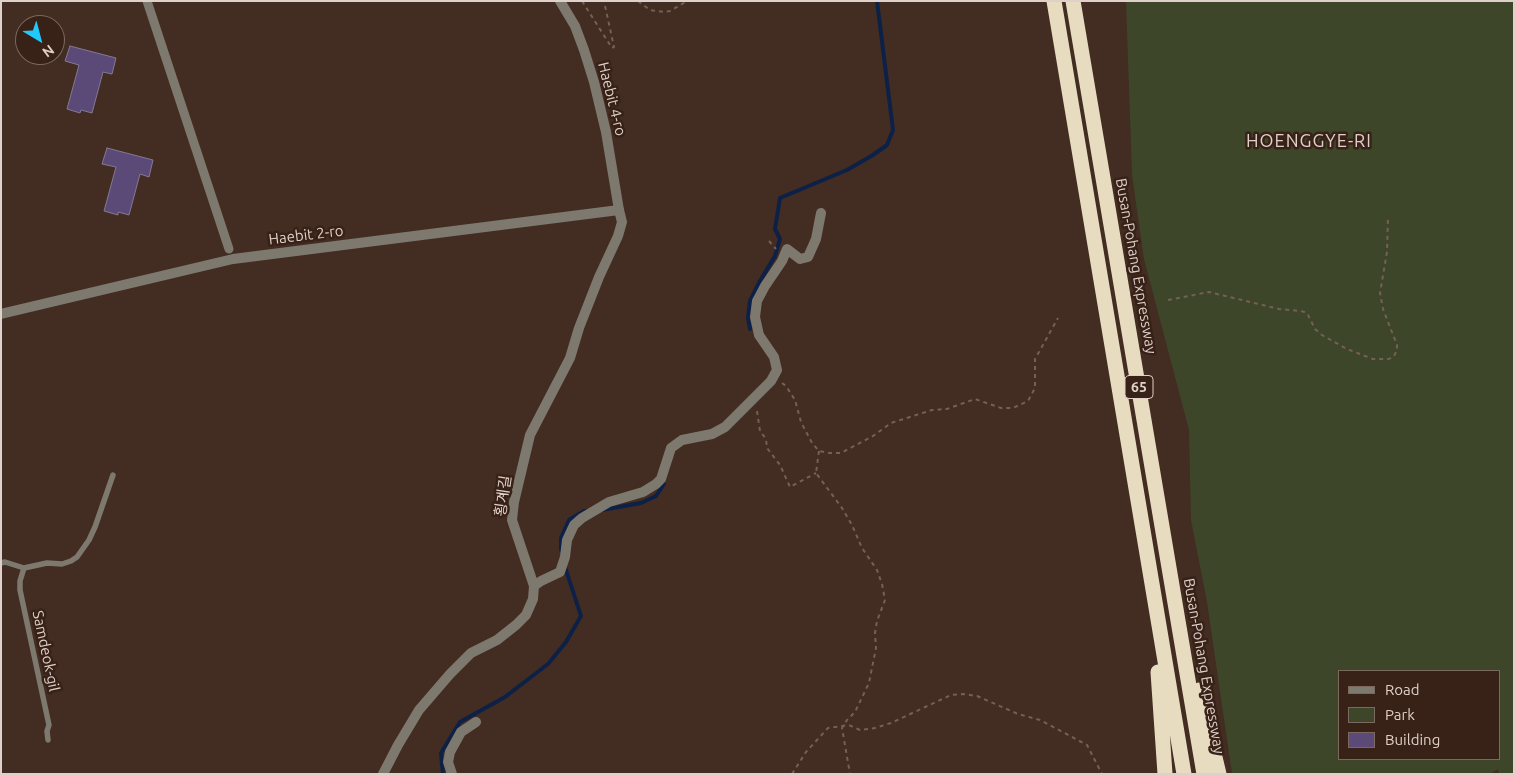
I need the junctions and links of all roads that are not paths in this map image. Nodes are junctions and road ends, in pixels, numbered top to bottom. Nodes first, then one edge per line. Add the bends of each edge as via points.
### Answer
1 (147, 1) edge
2 (560, 1) edge
3 (1054, 1) edge
4 (1074, 1) edge
5 (619, 210) junction
6 (821, 213) dead end
7 (229, 249) dead end
8 (1, 314) edge
9 (113, 475) dead end
10 (1, 563) edge
11 (24, 568) junction
12 (534, 586) junction
13 (1153, 588) junction
14 (1174, 593) junction
15 (476, 722) dead end
16 (48, 740) dead end
17 (383, 774) edge
18 (452, 774) edge
19 (1165, 774) edge
20 (1184, 774) edge
21 (1204, 774) edge
22 (1219, 774) edge

1 - 7 street
2 - 5 street, Haebit 4-ro via 575,26 594,82
3 - 13 highway, 65
4 - 14 highway, Busan-Pohang Expressway / 65
5 - 8 street, Haebit 2-ro via 233,260
5 - 12 street, 횡계길 via 622,222 578,328 570,358 530,435 514,502 512,520
6 - 12 street via 816,240 808,257 800,259 787,249 757,301 755,317 759,335 774,357 777,370 772,382 725,427 712,434 682,440 671,448 661,479 656,484 643,492 609,502 574,525 560,572
9 - 11 lane via 95,527 76,557 62,564 47,563
10 - 11 lane
11 - 16 lane, Samdeok-gil via 20,590 49,725
12 - 17 street via 526,615 497,640 471,653 419,710
13 - 19 highway
13 - 20 highway, 65
14 - 21 highway, Busan-Pohang Expressway / 65
14 - 22 highway
15 - 18 street via 461,732 450,752 448,762

